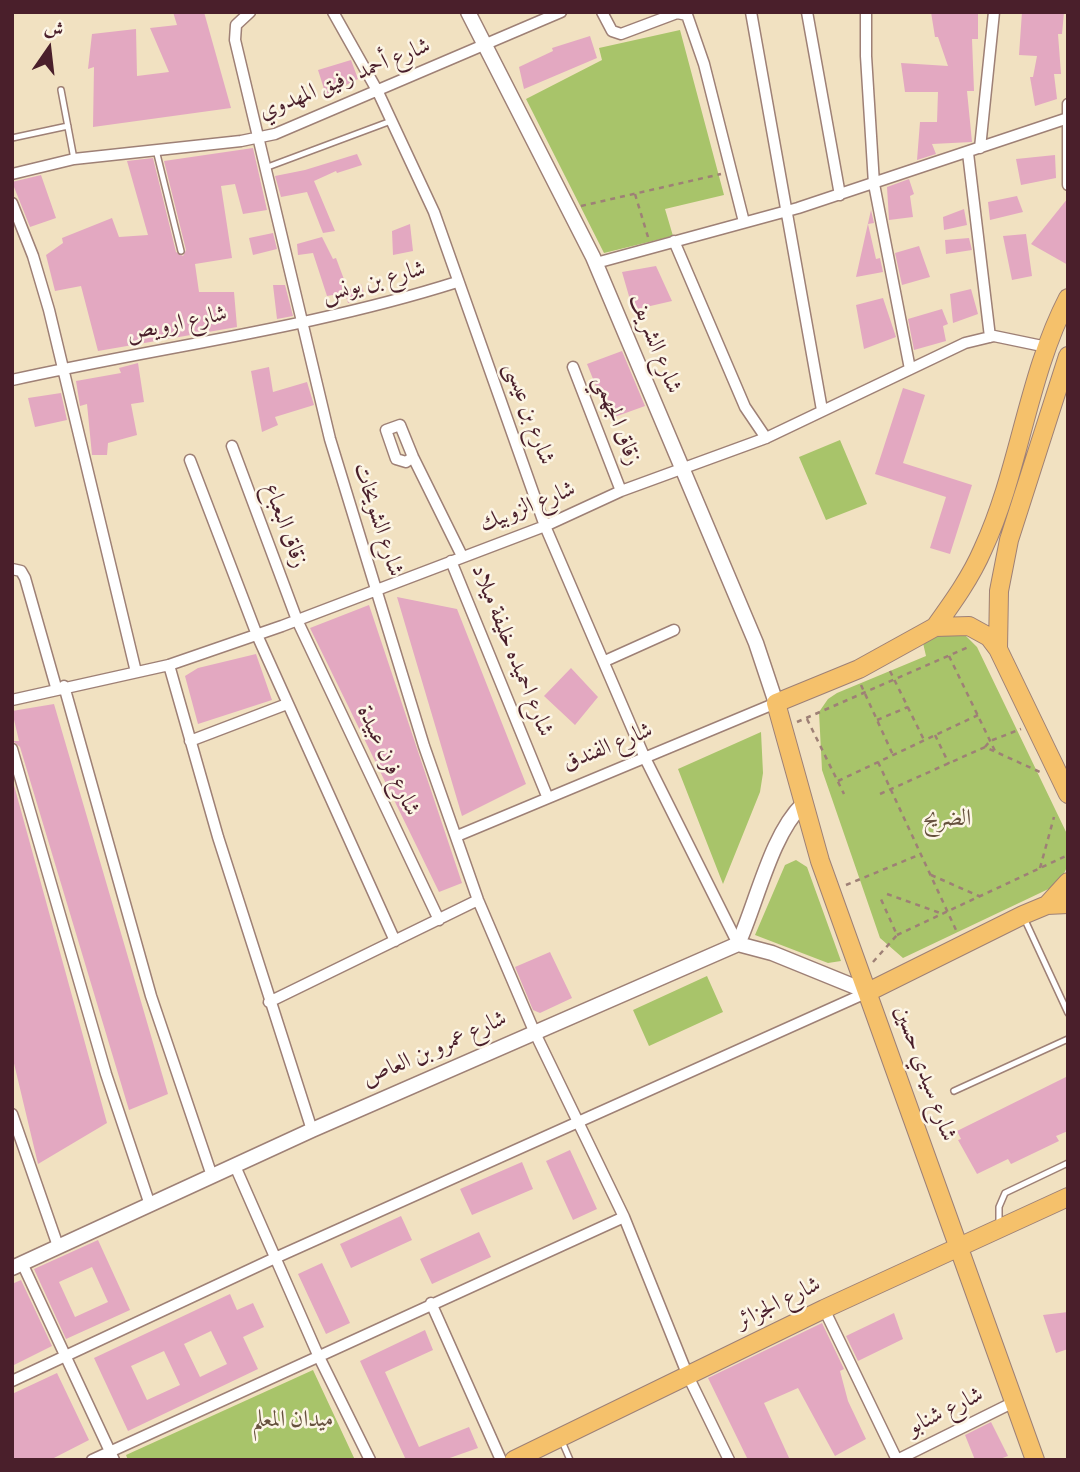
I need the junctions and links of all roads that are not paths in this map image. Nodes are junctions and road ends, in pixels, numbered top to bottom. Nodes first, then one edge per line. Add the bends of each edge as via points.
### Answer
1 (250, 12) edge
2 (333, 12) edge
3 (468, 12) edge
4 (561, 12) edge
5 (603, 12) edge
6 (751, 12) edge
7 (807, 12) edge
8 (866, 12) edge
9 (995, 12) edge
10 (482, 46) junction
11 (61, 90) dead end
12 (378, 92) junction
13 (1068, 104) edge
14 (1067, 118) edge
15 (391, 121) junction
16 (68, 126) junction
17 (12, 138) edge
18 (258, 139) junction
19 (980, 148) junction
20 (156, 150) junction
21 (968, 153) junction
22 (74, 159) junction
23 (265, 168) junction
24 (12, 174) edge
25 (874, 184) junction
26 (1068, 185) edge
27 (840, 195) junction
28 (12, 202) edge
29 (788, 210) junction
30 (744, 222) junction
31 (16, 223) edge
32 (674, 241) junction
33 (181, 251) dead end
34 (596, 263) junction
35 (457, 282) junction
36 (1068, 298) edge
37 (302, 324) junction
38 (990, 337) junction
39 (1047, 347) junction
40 (1068, 356) edge
41 (573, 367) dead end
42 (910, 369) junction
43 (62, 371) junction
44 (12, 380) edge
45 (822, 410) junction
46 (766, 438) junction
47 (232, 446) dead end
48 (413, 457) junction
49 (190, 460) dead end
50 (682, 471) junction
51 (621, 491) junction
52 (545, 526) junction
53 (457, 559) junction
54 (12, 569) edge
55 (378, 589) junction
56 (297, 620) junction
57 (935, 627) junction
58 (674, 630) dead end
59 (257, 635) junction
60 (994, 643) junction
61 (605, 661) junction
62 (169, 665) junction
63 (136, 671) junction
64 (60, 687) junction
65 (12, 699) edge
66 (776, 703) junction
67 (287, 704) junction
68 (190, 741) junction
69 (12, 749) edge
70 (644, 756) junction
71 (1065, 788) edge
72 (548, 796) junction
73 (803, 804) junction
74 (457, 836) junction
75 (1068, 882) edge
76 (478, 900) junction
77 (1068, 904) edge
78 (1047, 905) junction
79 (1023, 915) junction
80 (439, 920) junction
81 (395, 941) junction
82 (738, 944) junction
83 (865, 983) junction
84 (269, 1002) junction
85 (1068, 1013) edge
86 (534, 1031) junction
87 (1068, 1039) edge
88 (954, 1091) dead end
89 (12, 1114) edge
90 (579, 1120) junction
91 (312, 1130) junction
92 (1068, 1163) edge
93 (235, 1166) junction
94 (212, 1177) junction
95 (1068, 1197) edge
96 (149, 1205) junction
97 (624, 1217) junction
98 (999, 1228) junction
99 (58, 1246) junction
100 (959, 1247) junction
101 (275, 1258) junction
102 (17, 1265) edge
103 (431, 1303) junction
104 (824, 1309) junction
105 (318, 1355) junction
106 (64, 1358) junction
107 (688, 1376) junction
108 (12, 1381) edge
109 (1014, 1402) junction
110 (560, 1436) junction
111 (112, 1456) edge
112 (92, 1460) edge
113 (370, 1460) edge
114 (501, 1460) edge
115 (514, 1460) edge
116 (570, 1460) edge
117 (729, 1460) edge
118 (897, 1460) edge
119 (1035, 1460) edge

1 - 18 street, شارع الشويخات via 236,25 235,40
2 - 12 street, شارع بن عيسى
3 - 10 street, شارع الشريف
4 - 10 street, شارع أحمد رفيق المهدوي
5 - 30 street via 612,31 621,34 677,13 687,15
6 - 29 street
7 - 27 street
8 - 25 street
9 - 19 street
10 - 12 street, شارع أحمد رفيق المهدوي
10 - 34 street, شارع الشريف
11 - 16 lane
12 - 15 street, شارع بن عيسى
12 - 18 street, شارع أحمد رفيق المهدوي
13 - 14 street
14 - 19 street
14 - 26 street
15 - 23 lane
15 - 35 street, شارع بن عيسى via 435,212
16 - 17 lane
16 - 22 lane
18 - 20 street, شارع أحمد رفيق المهدوي
18 - 23 street, شارع الشويخات
19 - 21 street
20 - 22 street, شارع أحمد رفيق المهدوي
20 - 33 lane
21 - 25 street
21 - 38 street
22 - 24 street, شارع أحمد رفيق المهدوي
23 - 37 street, شارع الشويخات
25 - 27 street
25 - 42 street
27 - 29 street
28 - 31 street
29 - 30 street
29 - 45 street
30 - 32 street
31 - 43 street via 36,267
32 - 34 street
32 - 46 street via 745,407
34 - 50 street, شارع الشريف
35 - 37 street, شارع بن يونس
35 - 52 street, شارع بن عيسى
36 - 39 main road
37 - 43 street, شارع ارويص
37 - 55 street, شارع الشويخات via 330,439
38 - 39 street, شارع الزوبيك
38 - 42 street, شارع الزوبيك via 965,343
39 - 57 main road via 984,549
40 - 60 main road via 1009,540
41 - 51 street, زقاق الجهمي
42 - 45 street, شارع الزوبيك
43 - 44 street, شارع ارويص
43 - 63 street
45 - 46 street, شارع الزوبيك
46 - 50 street, شارع الزوبيك
47 - 56 street, زقاق البعباع
48 - 48 street, شارع احميده خليفة ميلاد via 400,425 385,431 399,462
48 - 53 street, شارع احميده خليفة ميلاد
49 - 59 street
50 - 51 street, شارع الزوبيك
50 - 66 street, شارع الشريف via 756,643
51 - 52 street, شارع الزوبيك
52 - 53 street, شارع الزوبيك
52 - 61 street, شارع بن عيسى
53 - 55 street, شارع الزوبيك
53 - 72 street, شارع احميده خليفة ميلاد
54 - 64 street via 25,578
55 - 56 street, شارع الزوبيك
55 - 74 street, شارع الشويخات
56 - 59 street, شارع الزوبيك
56 - 80 street, شارع فرن عبيدة
57 - 60 main road via 958,624
57 - 66 main road via 854,671
58 - 61 street
59 - 62 street, شارع الزوبيك
59 - 67 street
60 - 71 main road
61 - 70 street, شارع بن عيسى
62 - 63 street, شارع الزوبيك
62 - 68 street
63 - 64 street, شارع الزوبيك
64 - 65 street, شارع الزوبيك
64 - 94 street via 151,996
66 - 70 street, شارع الفندق
66 - 73 main road, شارع سيدي حسين
67 - 68 street
67 - 81 street
68 - 84 street
69 - 96 street
70 - 72 street, شارع الفندق
70 - 82 street, شارع بن عيسى
72 - 74 street, شارع الفندق
73 - 82 street via 788,818 779,836
73 - 83 main road, شارع سيدي حسين
74 - 76 street, شارع الشويخات
75 - 78 main road
76 - 80 street
76 - 86 street, شارع الشويخات
77 - 78 main road
78 - 79 main road
79 - 83 main road
79 - 85 lane
80 - 81 street
81 - 84 street
82 - 83 street
82 - 86 street, شارع عمرو بن العاص
83 - 90 street
83 - 100 main road, شارع سيدي حسين
84 - 91 street
86 - 90 street, شارع الشويخات
86 - 91 street, شارع عمرو بن العاص
87 - 88 lane
89 - 99 street
90 - 97 street, شارع الشويخات
90 - 101 street
91 - 93 street, شارع عمرو بن العاص
92 - 98 lane via 1005,1193 999,1207
93 - 94 street, شارع عمرو بن العاص
93 - 101 street
94 - 96 street, شارع عمرو بن العاص
95 - 98 main road, شارع الجزائر
96 - 99 street, شارع عمرو بن العاص
97 - 103 street
97 - 107 street, شارع الشويخات
98 - 100 main road, شارع الجزائر
99 - 102 street, شارع عمرو بن العاص
100 - 104 main road, شارع الجزائر
100 - 109 main road, شارع سيدي حسين
101 - 105 street
101 - 106 street
102 - 106 street
103 - 105 street
103 - 114 street
104 - 107 main road, شارع الجزائر
104 - 118 street
105 - 111 street
105 - 113 street
106 - 108 street
106 - 111 street
107 - 110 main road, شارع الجزائر
107 - 117 street, شارع الشويخات
109 - 118 street, شارع شنابو
109 - 119 main road, شارع سيدي حسين
110 - 115 main road, شارع الجزائر
110 - 116 lane
111 - 112 street

